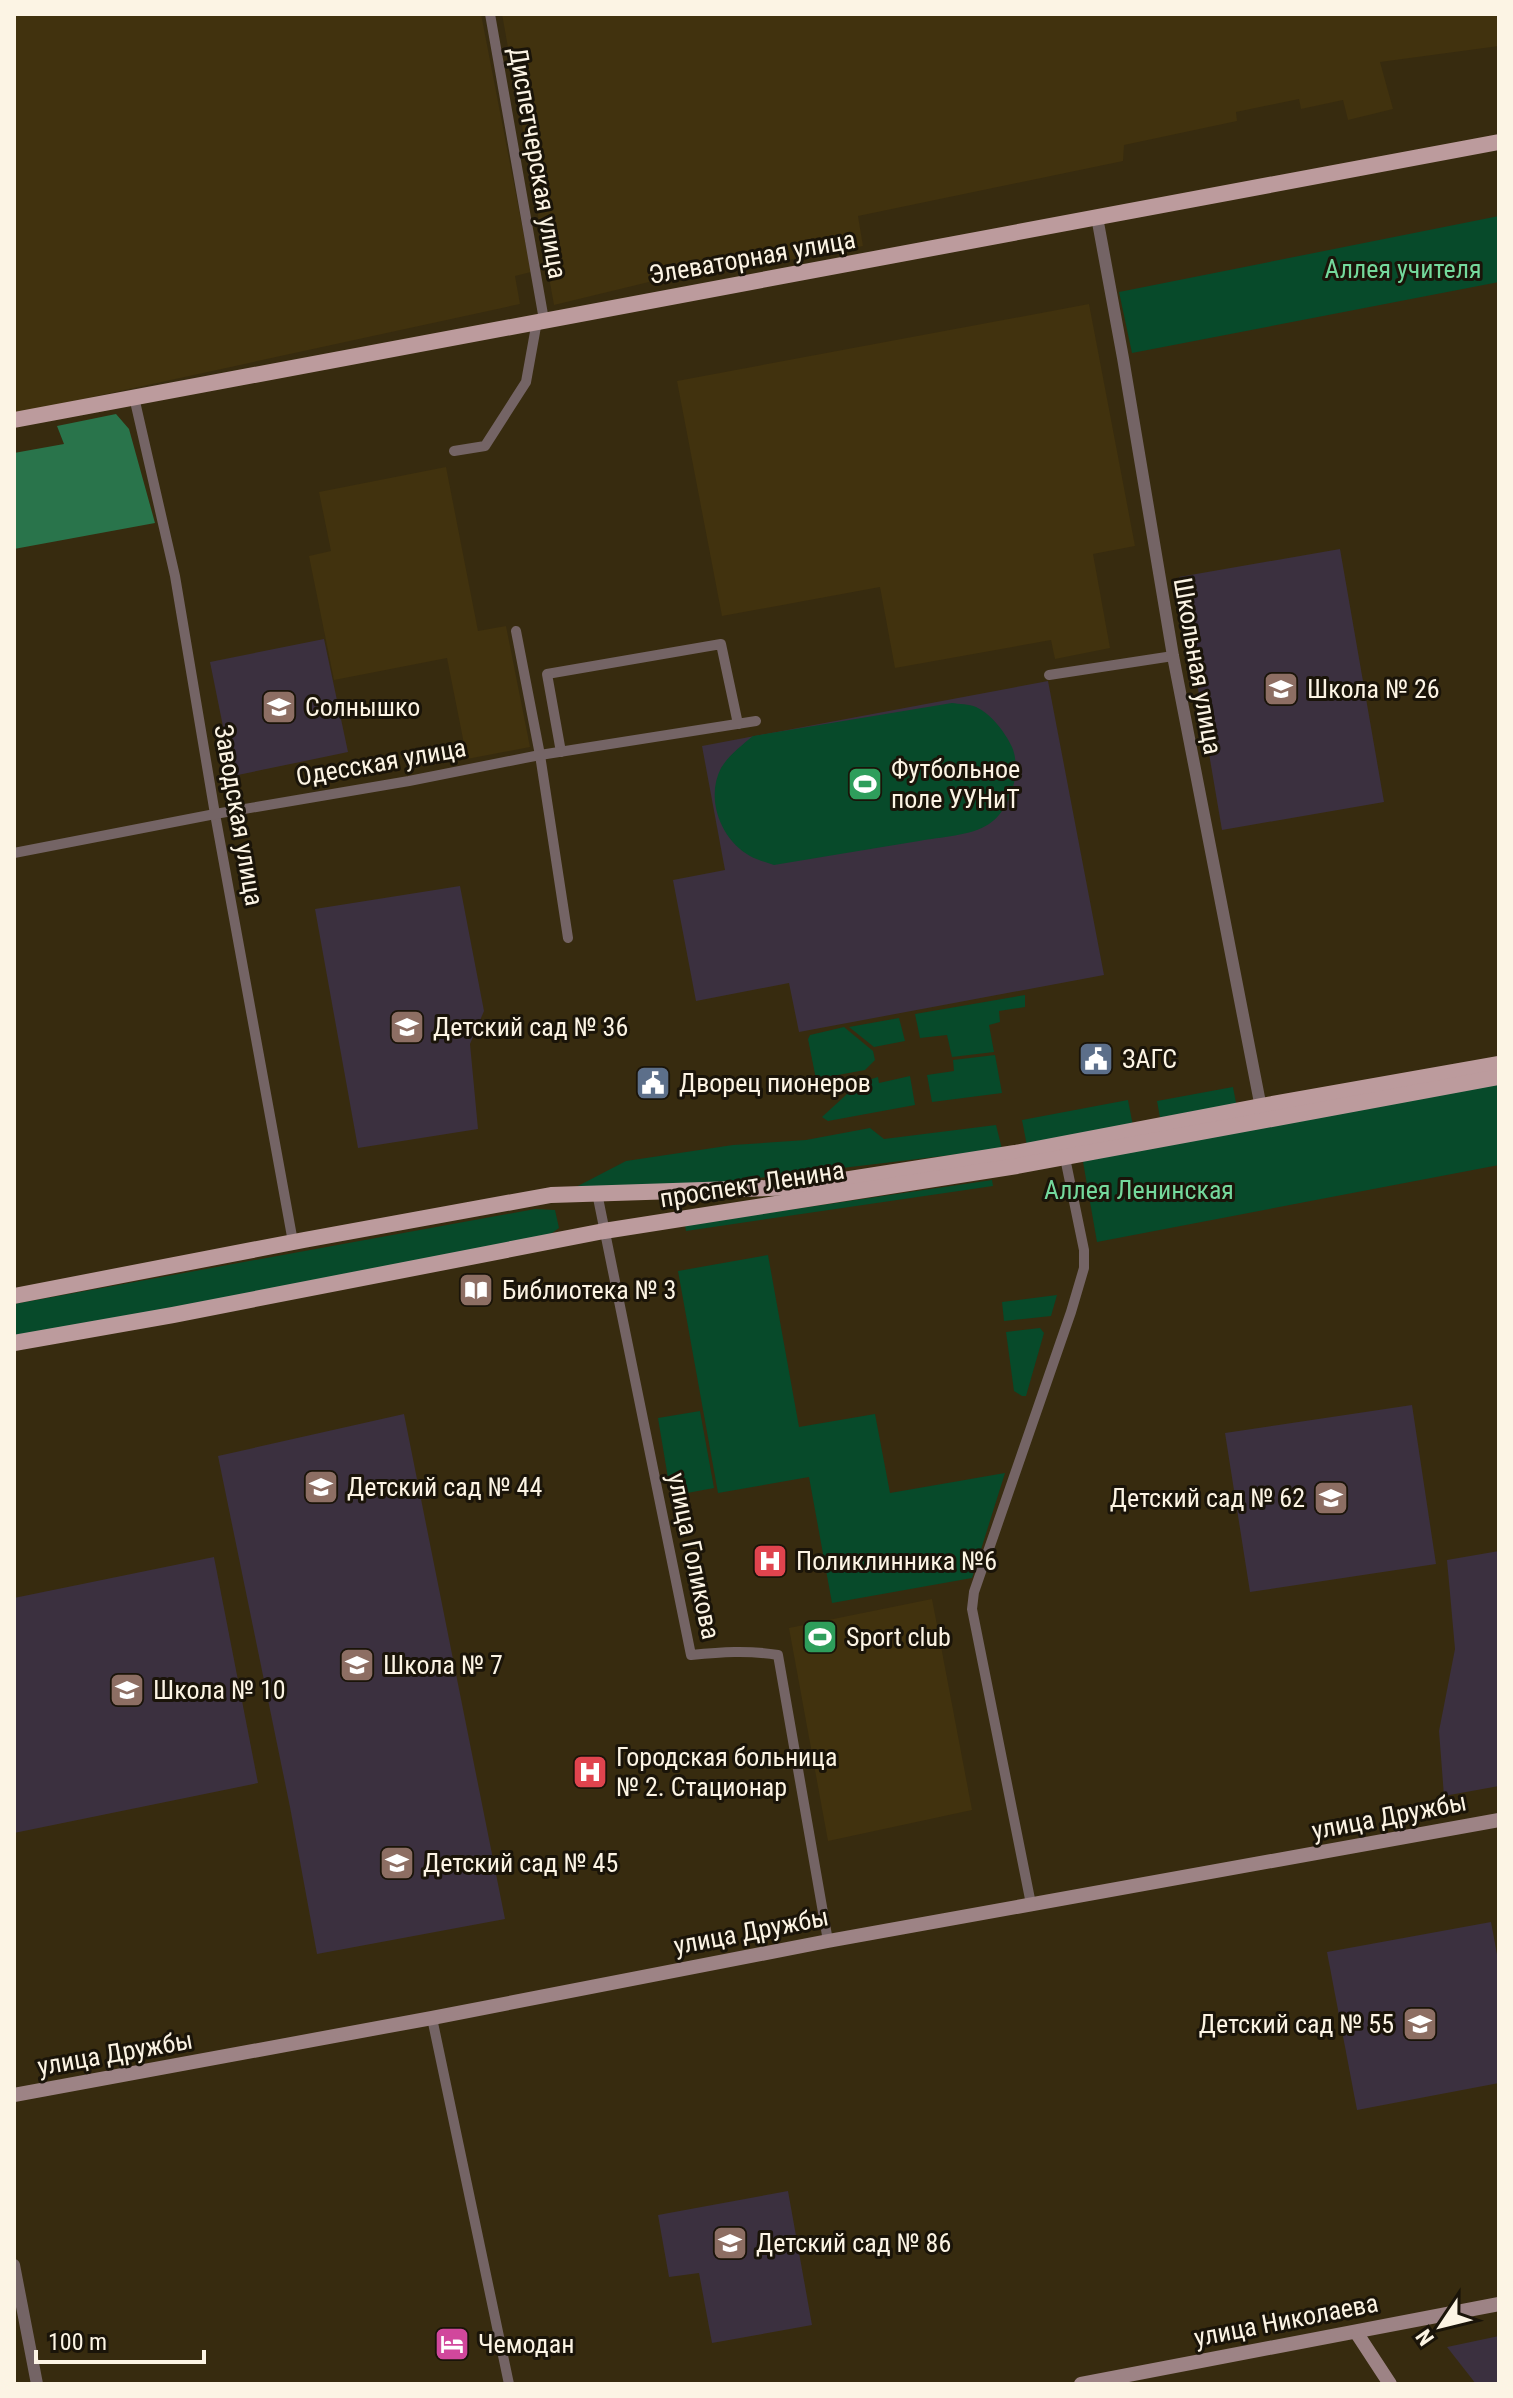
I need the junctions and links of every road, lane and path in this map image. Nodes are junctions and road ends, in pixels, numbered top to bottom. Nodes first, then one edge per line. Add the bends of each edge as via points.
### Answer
1 (490, 14) edge
2 (1499, 142) edge
3 (1097, 217) junction
4 (540, 321) junction
5 (134, 397) junction
6 (14, 420) edge
7 (454, 451) dead end
8 (516, 631) dead end
9 (1173, 656) junction
10 (1049, 675) dead end
11 (756, 721) dead end
12 (738, 724) junction
13 (561, 752) junction
14 (540, 755) junction
15 (215, 814) junction
16 (14, 853) edge
17 (568, 938) dead end
18 (1499, 1064) edge
19 (1499, 1077) edge
20 (1262, 1113) junction
21 (1063, 1150) junction
22 (597, 1193) junction
23 (604, 1231) junction
24 (293, 1242) junction
25 (14, 1296) edge
26 (14, 1343) edge
27 (1499, 1820) edge
28 (1031, 1904) junction
29 (828, 1941) junction
30 (432, 2018) junction
31 (14, 2095) edge
32 (14, 2265) edge
33 (1499, 2304) edge
34 (20, 2328) edge
35 (1356, 2332) junction
36 (37, 2384) edge
37 (509, 2384) edge
38 (1081, 2384) edge
39 (1390, 2384) edge

1 - 4 street, Диспетчерская улица
2 - 3 main road, Элеваторная улица
3 - 4 main road, Элеваторная улица
3 - 9 street, Школьная улица
4 - 5 main road, Элеваторная улица
4 - 7 street via 526,382 502,421 485,446
5 - 6 main road, Элеваторная улица
5 - 15 street, Заводская улица via 175,576
8 - 14 street
9 - 10 street
9 - 20 street, Школьная улица
11 - 12 street, Одесская улица
12 - 13 street, Одесская улица
12 - 13 street via 721,644 547,674
13 - 14 street, Одесская улица
14 - 15 street, Одесская улица
14 - 17 street
15 - 16 street, Одесская улица
15 - 24 street, Заводская улица
18 - 20 main road, проспект Ленина
19 - 20 main road, проспект Ленина
20 - 21 main road, проспект Ленина
21 - 22 main road, проспект Ленина via 799,1187
21 - 23 main road, проспект Ленина via 977,1173
21 - 28 street via 1084,1268 972,1609
22 - 23 street, улица Голикова
22 - 24 main road, проспект Ленина via 551,1195
23 - 26 main road, проспект Ленина
23 - 29 street, улица Голикова via 691,1655 778,1655
24 - 25 main road, проспект Ленина
27 - 28 main road, улица Дружбы
28 - 29 main road, улица Дружбы
29 - 30 main road, улица Дружбы
30 - 31 main road, улица Дружбы
30 - 37 street
32 - 34 street
33 - 35 main road, улица Николаева
34 - 36 street
35 - 38 main road, улица Николаева
35 - 39 main road

